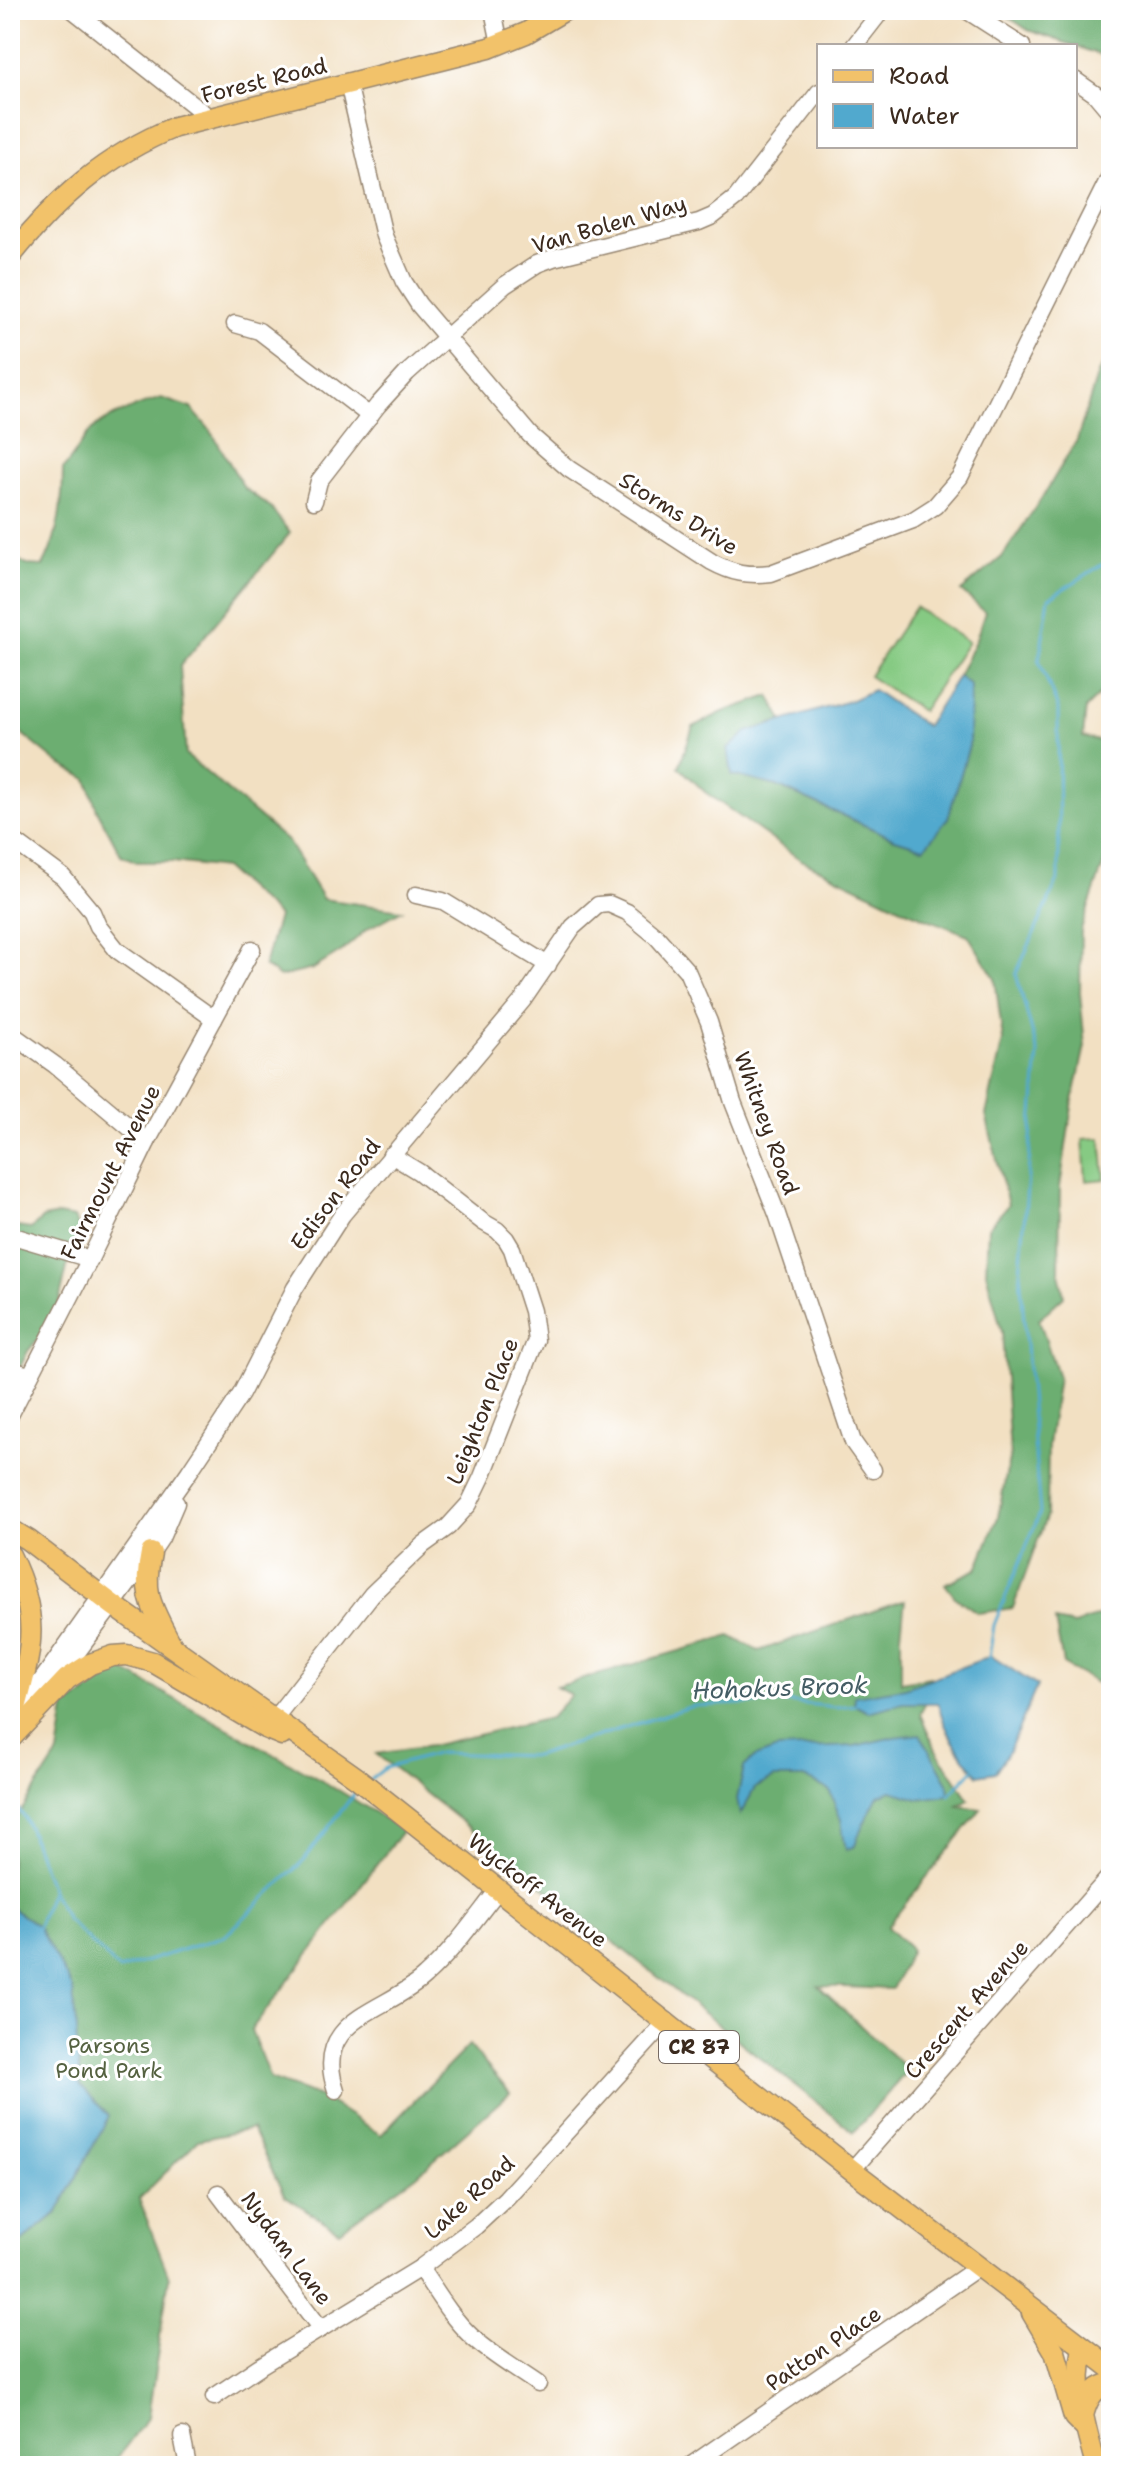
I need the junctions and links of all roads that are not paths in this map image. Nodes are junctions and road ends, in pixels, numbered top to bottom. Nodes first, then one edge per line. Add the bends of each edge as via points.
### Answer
1 (73, 10) edge
2 (493, 10) edge
3 (565, 10) edge
4 (882, 10) edge
5 (966, 10) edge
6 (500, 44) junction
7 (856, 44) edge
8 (1019, 44) edge
9 (1077, 81) edge
10 (348, 83) junction
11 (817, 95) edge
12 (1111, 113) edge
13 (210, 118) junction
14 (1111, 174) edge
15 (10, 257) edge
16 (235, 324) dead end
17 (446, 337) junction
18 (370, 416) junction
19 (314, 501) dead end
20 (10, 838) edge
21 (416, 895) dead end
22 (252, 949) dead end
23 (548, 965) junction
24 (214, 1019) junction
25 (10, 1033) edge
26 (147, 1142) junction
27 (391, 1155) junction
28 (10, 1235) edge
29 (90, 1259) junction
30 (10, 1370) edge
31 (30, 1375) junction
32 (10, 1415) edge
33 (873, 1470) dead end
34 (189, 1472) junction
35 (10, 1529) edge
36 (151, 1553) junction
37 (10, 1555) edge
38 (107, 1600) junction
39 (173, 1647) junction
40 (274, 1719) junction
41 (10, 1736) edge
42 (317, 1750) junction
43 (1111, 1875) edge
44 (498, 1890) junction
45 (667, 2021) junction
46 (336, 2090) dead end
47 (852, 2170) junction
48 (218, 2193) dead end
49 (980, 2266) junction
50 (420, 2268) junction
51 (1026, 2302) junction
52 (321, 2329) junction
53 (1083, 2347) junction
54 (1111, 2368) edge
55 (538, 2384) dead end
56 (1111, 2384) edge
57 (214, 2397) dead end
58 (1084, 2420) junction
59 (182, 2436) dead end
60 (188, 2466) edge
61 (690, 2466) edge
62 (1096, 2466) edge

1 - 13 street
2 - 6 street
3 - 6 main road, Forest Road
4 - 7 street
5 - 8 street
6 - 10 main road, Forest Road
9 - 12 street
10 - 13 main road, Forest Road
10 - 17 street, Storms Drive via 394,262
11 - 17 street, Van Bolen Way via 736,198 713,216 537,264
13 - 15 main road, Forest Road via 156,135 102,165 54,205
14 - 17 street, Storms Drive via 948,493 913,520 771,573 726,569 569,469 530,435
16 - 18 street via 259,331
17 - 18 street, Van Bolen Way
18 - 19 street, Van Bolen Way via 319,481
20 - 24 street via 63,877 117,950
21 - 23 street via 443,901
22 - 24 street, Fairmount Avenue
23 - 27 street, Edison Road
23 - 33 street, Whitney Road via 588,912 609,904 656,936 687,971 777,1214 853,1442
24 - 26 street, Fairmount Avenue
25 - 26 street
26 - 29 street, Fairmount Avenue
27 - 34 street, Edison Road via 312,1261 241,1394
27 - 40 street, Leighton Place via 506,1239 532,1311 536,1340 469,1504 372,1594
28 - 29 street
29 - 31 street, Fairmount Avenue
30 - 31 street
31 - 32 street, Fairmount Avenue
34 - 36 street, Edison Road
34 - 38 street, Edison Road
35 - 38 main road, Wyckoff Avenue / CR 87
36 - 38 street, Edison Road
36 - 39 main road via 146,1577 150,1603
37 - 41 main road via 28,1600 31,1641
38 - 39 main road, Wyckoff Avenue / CR 87
38 - 41 street, Edison Road via 32,1694
39 - 40 main road, Wyckoff Avenue / CR 87
40 - 42 main road, Wyckoff Avenue / CR 87
41 - 42 main road via 67,1679 90,1664 127,1655 153,1662 265,1728
42 - 44 main road, Wyckoff Avenue / CR 87
43 - 47 street, Crescent Avenue
44 - 45 main road, Wyckoff Avenue / CR 87
44 - 46 street via 435,1967 344,2030 332,2056
45 - 47 main road, Wyckoff Avenue / CR 87
45 - 50 street, Lake Road via 506,2198
47 - 49 main road, Wyckoff Avenue / CR 87
48 - 52 street, Nydam Lane
49 - 51 main road, Wyckoff Avenue / CR 87
49 - 61 street, Patton Place
50 - 52 street, Lake Road
50 - 55 street via 468,2333
51 - 53 main road, Wyckoff Avenue / CR 87
51 - 58 main road, Wyckoff Avenue / CR 87 via 1055,2352 1074,2417
52 - 57 street, Lake Road
53 - 54 main road
53 - 58 main road, Wyckoff Avenue / CR 87 via 1078,2391
56 - 58 main road via 1088,2398
58 - 62 main road, Wyckoff Avenue / CR 87
59 - 60 street

